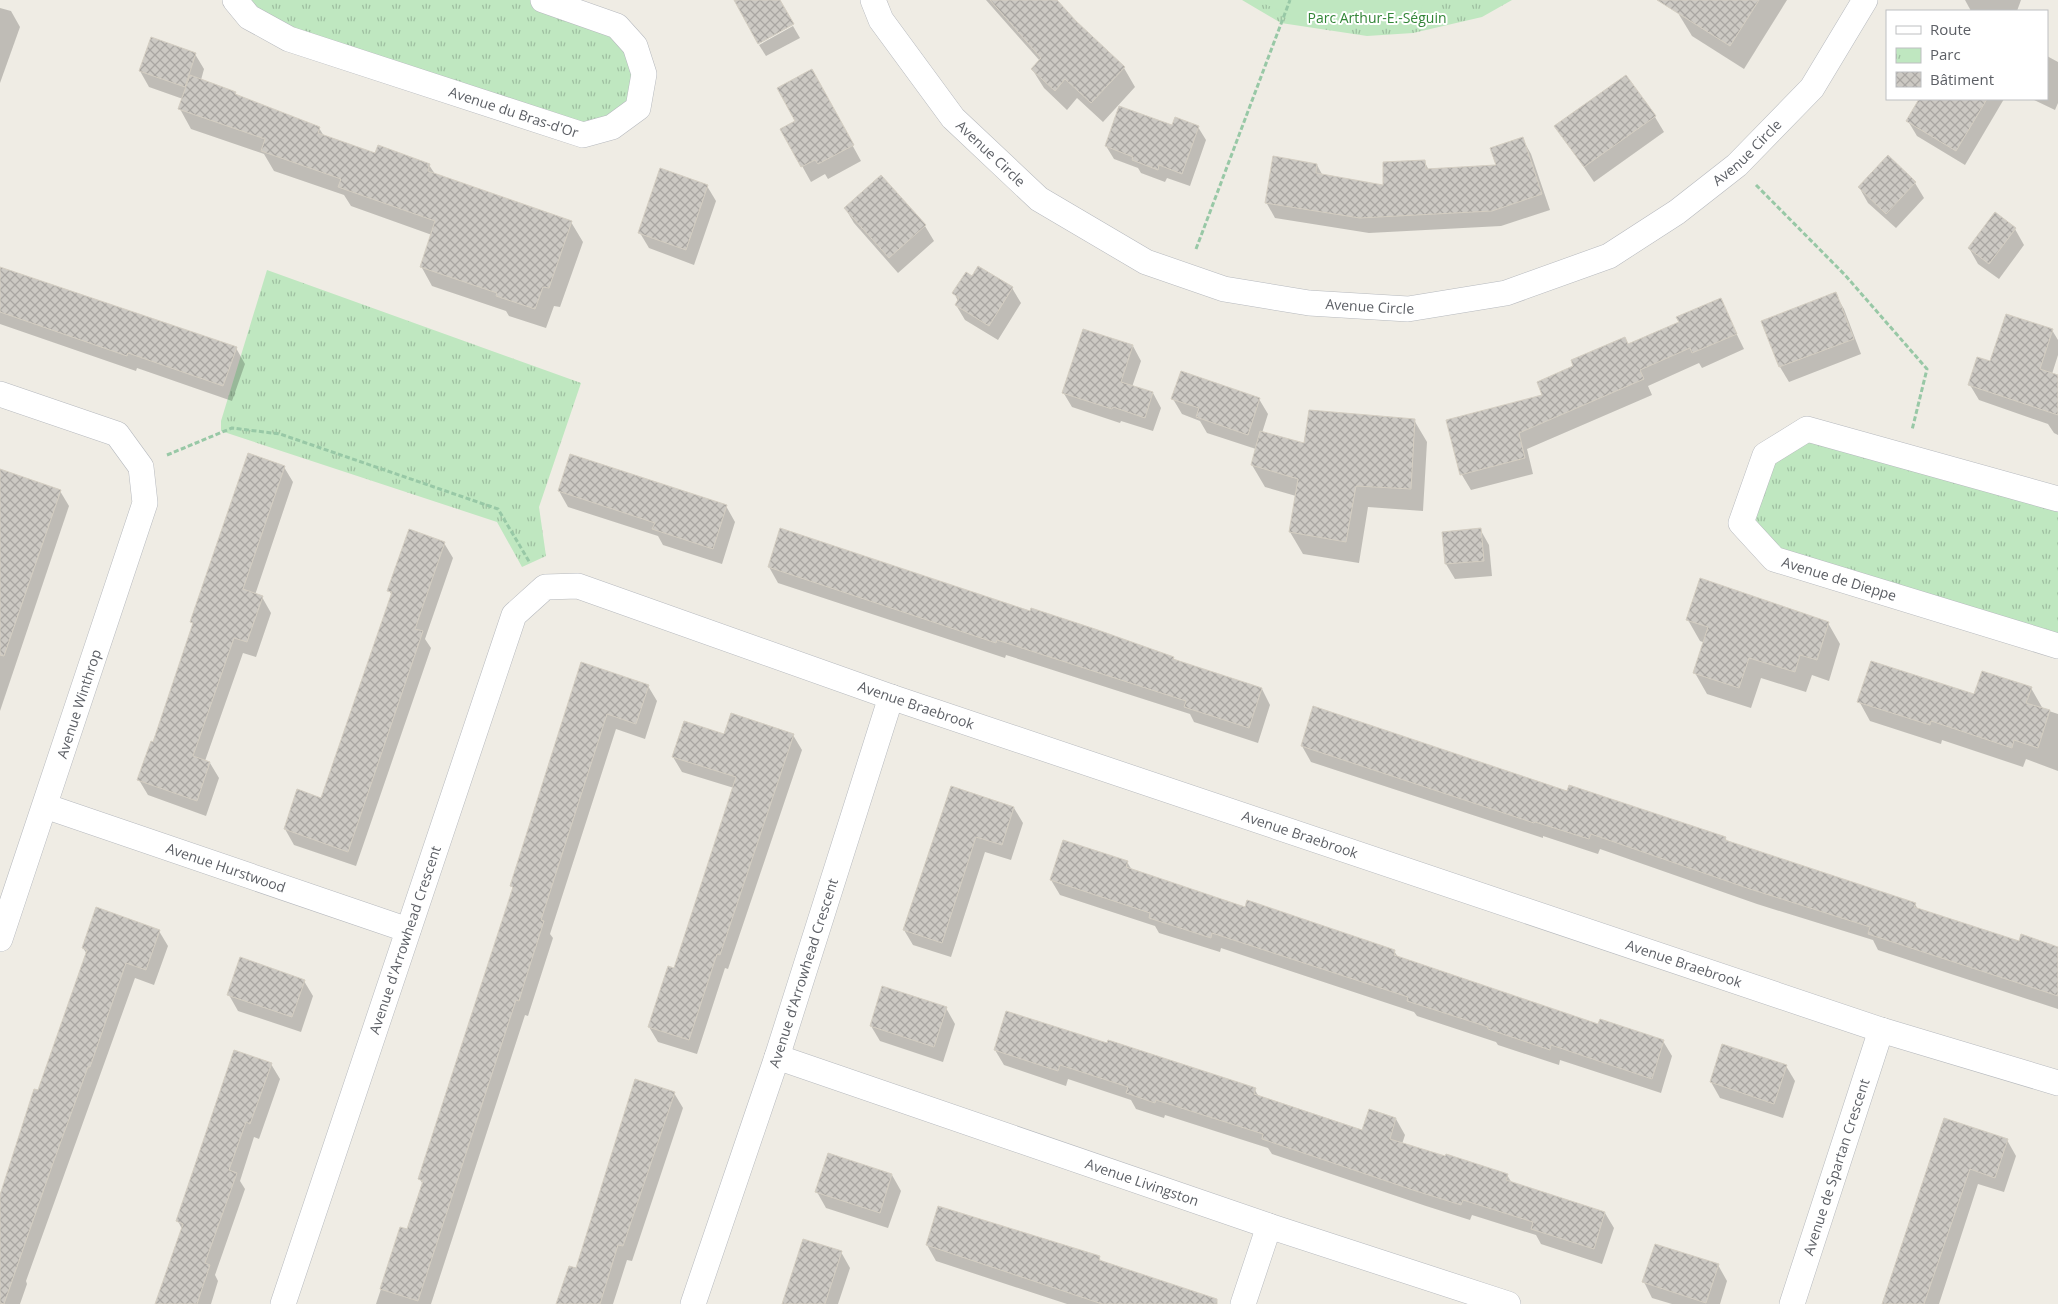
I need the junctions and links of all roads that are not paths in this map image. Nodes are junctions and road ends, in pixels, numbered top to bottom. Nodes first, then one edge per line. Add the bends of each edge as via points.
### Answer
1 (235, 0) edge
2 (543, 0) edge
3 (873, 0) edge
4 (1865, 0) edge
5 (0, 394) edge
6 (2058, 499) edge
7 (544, 588) joint
8 (2058, 646) edge
9 (891, 697) junction
10 (45, 806) junction
11 (408, 930) junction
12 (0, 939) edge
13 (1881, 1030) junction
14 (777, 1057) junction
15 (2058, 1083) edge
16 (1269, 1226) junction
17 (283, 1304) edge
18 (693, 1304) edge
19 (1243, 1304) edge
20 (1508, 1304) edge
21 (1792, 1304) edge

1 - 2 street, Avenue du Bras-d'Or via 249,17 288,39 583,135 612,127 638,108 644,74 635,46 617,26
3 - 4 street, Avenue Circle via 881,20 953,118 1039,199 1146,262 1224,289 1309,303 1408,309 1506,293 1609,256 1677,212 1737,165 1812,88
5 - 10 street, Avenue Winthrop via 117,434 141,466 145,503
6 - 8 street, Avenue de Dieppe via 1807,429 1765,454 1741,523 1774,559
7 - 9 street, Avenue Braebrook via 578,586
7 - 11 street, Avenue d'Arrowhead Crescent via 514,615
9 - 13 street, Avenue Braebrook
9 - 14 street, Avenue d'Arrowhead Crescent
10 - 11 street, Avenue Hurstwood
10 - 12 street, Avenue Winthrop
11 - 17 street, Avenue d'Arrowhead Crescent
13 - 15 street, Avenue Braebrook
13 - 21 street, Avenue de Spartan Crescent
14 - 16 street, Avenue Livingston
14 - 18 street, Avenue d'Arrowhead Crescent
16 - 19 street
16 - 20 street, Avenue Livingston

